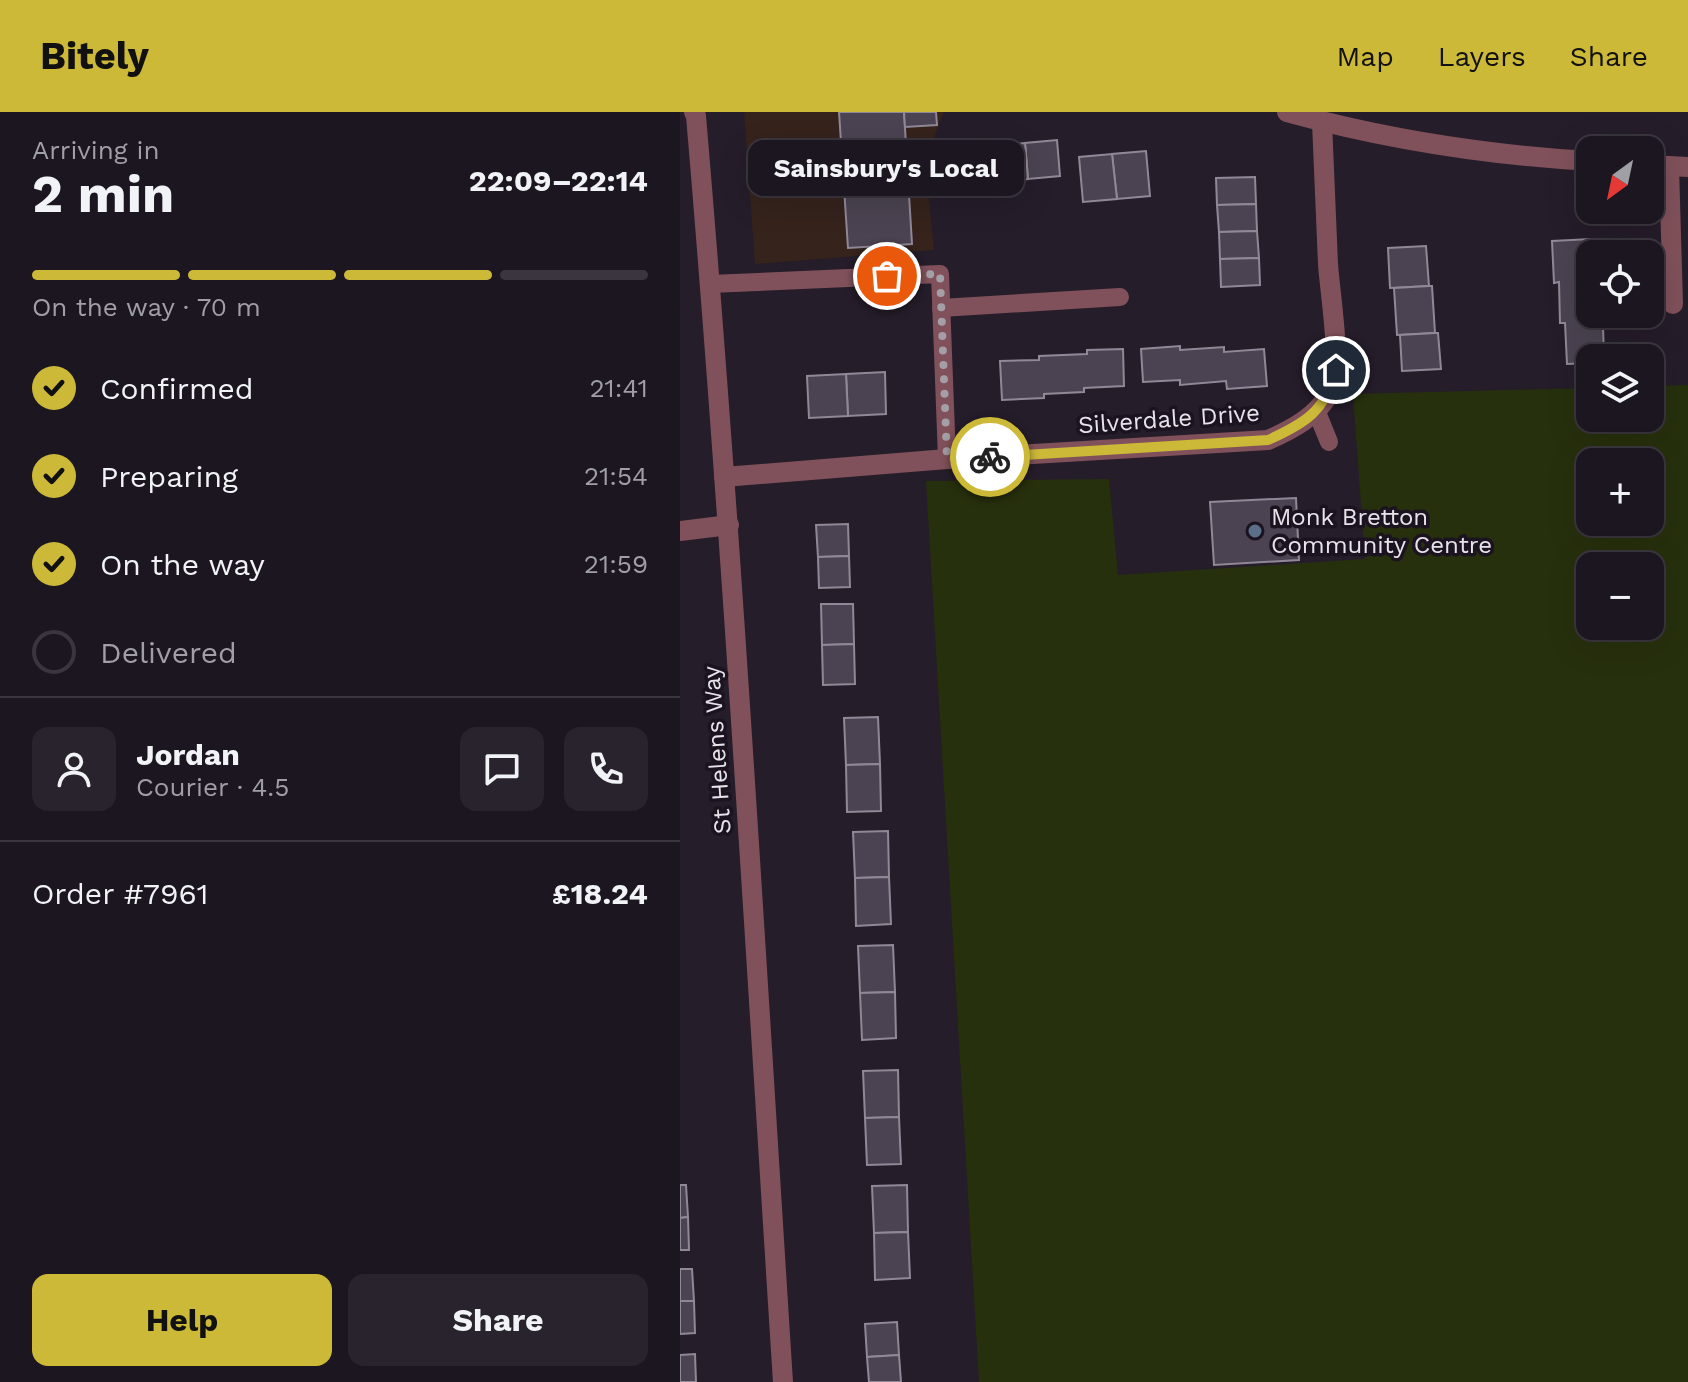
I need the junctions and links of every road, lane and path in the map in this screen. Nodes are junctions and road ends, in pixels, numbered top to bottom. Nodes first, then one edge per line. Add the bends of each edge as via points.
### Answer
1 (1287, 112) edge
2 (696, 113) edge
3 (1322, 122) junction
4 (1576, 160) edge
5 (1669, 166) edge
6 (710, 284) junction
7 (1120, 297) dead end
8 (1673, 304) dead end
9 (941, 308) junction
10 (1316, 410) junction
11 (1329, 442) dead end
12 (947, 459) junction
13 (724, 477) junction
14 (729, 525) junction
15 (680, 531) edge
16 (783, 1382) edge

1 - 3 street
2 - 6 street, St Helens Way
3 - 4 street via 1465,149
3 - 10 street, Silverdale Drive via 1336,370 1330,392
5 - 8 street
6 - 9 lane via 940,274
6 - 13 street, St Helens Way
7 - 9 lane
9 - 12 lane
10 - 11 lane
10 - 12 street, Silverdale Drive via 1294,429 1268,440
12 - 13 street, Silverdale Drive
13 - 14 street, St Helens Way
14 - 15 street
14 - 16 street, St Helens Way

